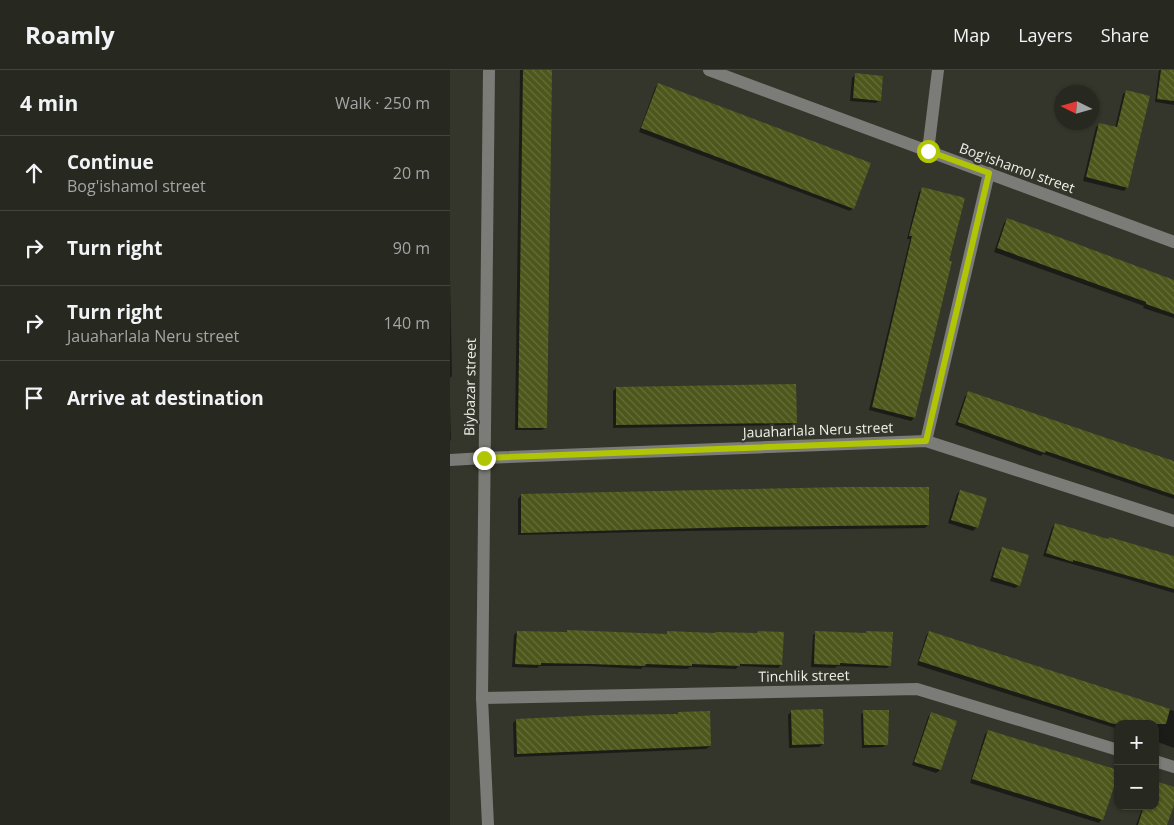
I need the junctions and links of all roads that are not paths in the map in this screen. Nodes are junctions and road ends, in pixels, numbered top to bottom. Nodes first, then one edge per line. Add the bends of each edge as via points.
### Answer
1 (489, 70) edge
2 (709, 70) edge
3 (938, 70) edge
4 (928, 151) junction
5 (989, 173) junction
6 (1174, 242) edge
7 (926, 441) junction
8 (484, 458) junction
9 (450, 460) edge
10 (1174, 521) edge
11 (482, 698) junction
12 (1114, 749) edge
13 (1159, 762) edge
14 (1174, 767) edge
15 (488, 825) edge

1 - 8 street, Biybazar street
2 - 4 street, Bog'ishamol street
3 - 4 street
4 - 5 street, Bog'ishamol street
5 - 6 street, Bog'ishamol street
5 - 7 street
7 - 8 street, Jauaharlala Neru street
7 - 10 street, Jauaharlala Neru street
8 - 9 street, Jauaharlala Neru street
8 - 11 street, Biybazar street
11 - 12 street, Tinchlik street via 917,689
11 - 15 street, Biybazar street
13 - 14 street

